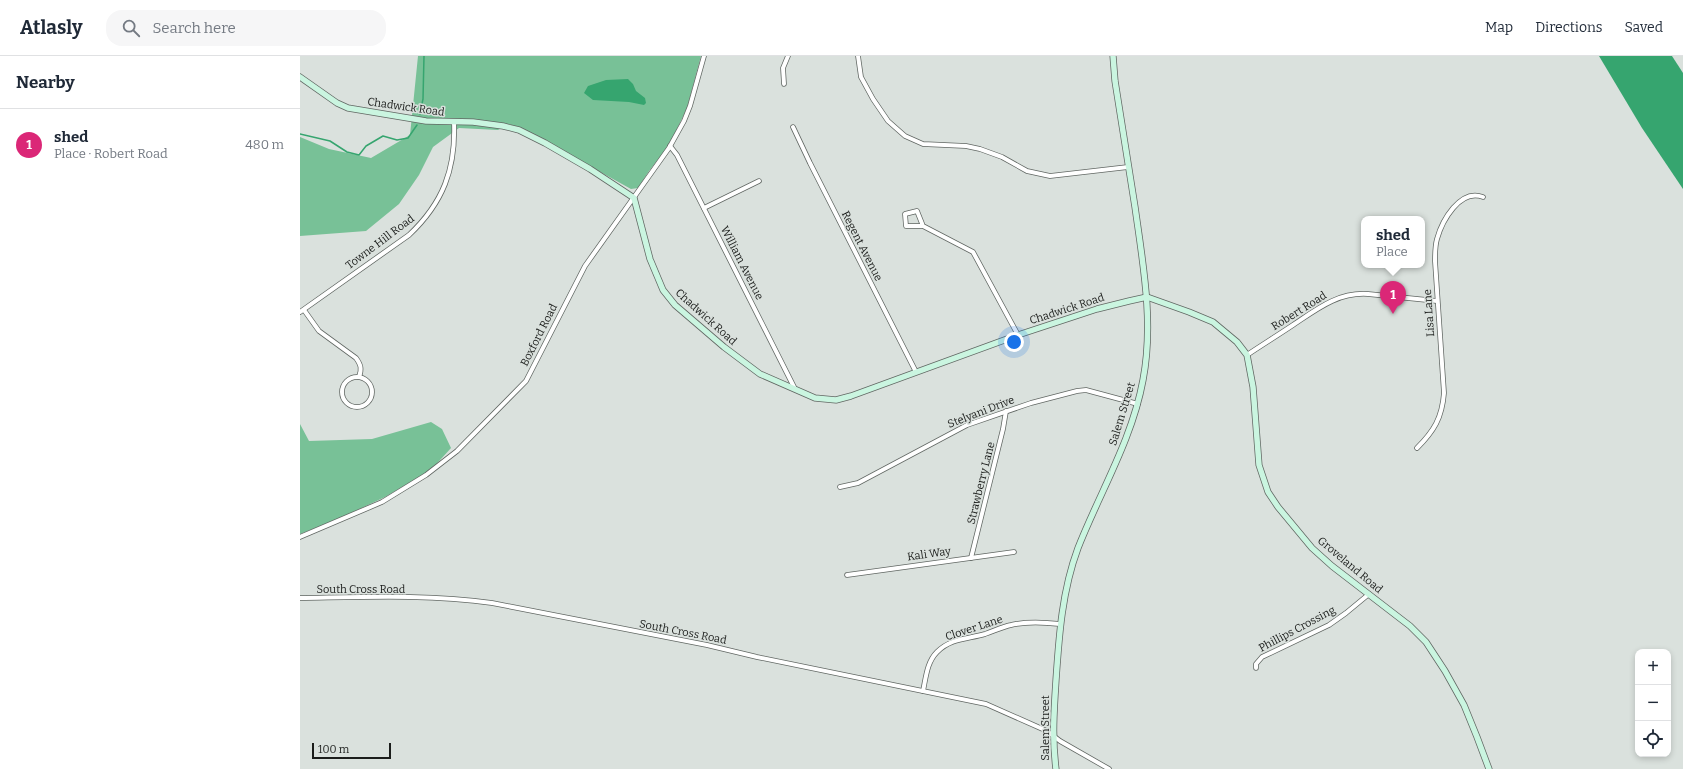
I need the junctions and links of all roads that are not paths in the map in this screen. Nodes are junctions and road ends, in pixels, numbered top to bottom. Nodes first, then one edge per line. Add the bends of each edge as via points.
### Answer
1 (704, 56) edge
2 (788, 56) edge
3 (858, 56) edge
4 (1113, 56) edge
5 (300, 77) edge
6 (784, 84) dead end
7 (454, 122) junction
8 (793, 127) dead end
9 (670, 146) junction
10 (1128, 167) junction
11 (759, 181) dead end
12 (1483, 196) dead end
13 (634, 198) junction
14 (704, 208) junction
15 (923, 226) junction
16 (1147, 297) junction
17 (1437, 301) junction
18 (302, 311) edge
19 (1018, 335) junction
20 (1247, 355) junction
21 (916, 372) junction
22 (359, 377) junction
23 (795, 390) junction
24 (1138, 404) junction
25 (1006, 411) junction
26 (1417, 448) dead end
27 (840, 487) dead end
28 (300, 537) edge
29 (1014, 552) dead end
30 (971, 558) junction
31 (847, 575) dead end
32 (1369, 594) junction
33 (300, 598) edge
34 (1060, 624) junction
35 (1256, 668) dead end
36 (923, 691) junction
37 (1053, 735) junction
38 (1056, 769) edge
39 (1109, 769) edge
40 (1488, 769) edge

1 - 9 street, Boxford Road via 690,106
2 - 6 street via 783,68
3 - 10 street via 861,77 880,110 896,129 914,141 932,146 966,146 980,149 1002,157 1027,171 1050,176
4 - 10 main road, Salem Street
5 - 7 main road, Chadwick Road via 348,108 426,121
7 - 13 main road, Chadwick Road via 503,126 528,134 590,169
7 - 18 street, Towne Hill Road via 454,154 450,172 441,194 422,222 409,235
8 - 21 street, Regent Avenue
9 - 13 street, Boxford Road
9 - 14 street, William Avenue
10 - 16 main road, Salem Street
11 - 14 street
12 - 17 street, Lisa Lane via 1473,195 1464,199 1442,224 1435,250
13 - 23 main road, Chadwick Road via 650,259 671,300 748,366
13 - 28 street, Boxford Road via 585,266 526,381 516,392 457,451 426,475 382,502
14 - 23 street, William Avenue
15 - 15 street via 917,211 905,214 906,226
15 - 19 street via 973,252
16 - 19 main road, Chadwick Road via 1103,307
16 - 20 main road, Groveland Road via 1213,322 1237,342
16 - 24 main road, Salem Street via 1148,334 1144,378
17 - 20 street, Robert Road via 1359,293 1344,296 1322,306
17 - 26 street, Lisa Lane via 1444,394 1436,424
18 - 22 street via 319,331 356,358 360,363
19 - 21 main road, Chadwick Road
20 - 32 main road, Groveland Road via 1253,387 1259,465 1268,492 1312,548
21 - 23 main road, Chadwick Road via 836,400 815,398
22 - 22 street via 369,383 372,395 365,404 354,407 344,400 342,389 348,379
24 - 25 street, Stelyani Drive via 1086,390
24 - 34 main road, Salem Street via 1122,450 1078,550
25 - 27 street, Stelyani Drive via 956,430 858,483
25 - 30 street, Strawberry Lane
29 - 30 street, Kali Way
30 - 31 street, Kali Way
32 - 35 street, Phillips Crossing via 1329,625 1262,656
32 - 40 main road, Groveland Road via 1426,642 1464,705
33 - 36 street, South Cross Road via 379,596 468,600 707,645
34 - 36 street, Clover Lane via 1039,622 1012,625 952,642 940,649 931,660
34 - 37 main road, Salem Street
36 - 37 street, South Cross Road via 986,704
37 - 38 main road, Salem Street
37 - 39 street, South Cross Road

